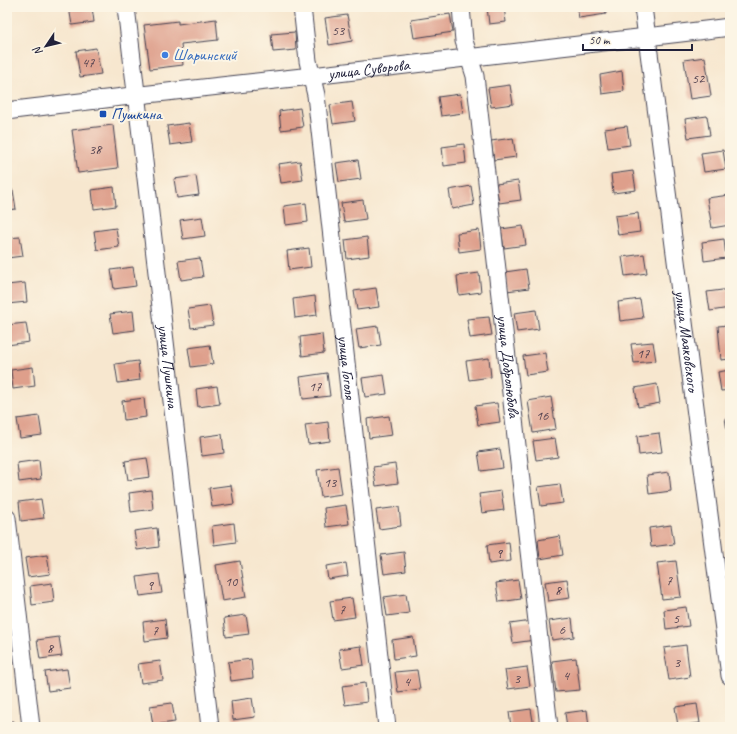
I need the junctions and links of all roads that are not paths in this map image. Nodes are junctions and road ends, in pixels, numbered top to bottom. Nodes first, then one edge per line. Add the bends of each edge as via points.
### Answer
1 (126, 7) edge
2 (302, 7) edge
3 (461, 7) edge
4 (643, 7) edge
5 (730, 27) edge
6 (646, 37) junction
7 (469, 57) junction
8 (312, 76) junction
9 (136, 96) junction
10 (7, 110) edge
11 (7, 518) edge
12 (730, 676) edge
13 (31, 727) edge
14 (210, 727) edge
15 (387, 727) edge
16 (549, 727) edge

1 - 9 street, улица Пушкина
2 - 8 street, улица Гоголя
3 - 7 street, улица Добролюбова via 464,41
4 - 6 street, улица Маяковского
5 - 6 street, улица Суворова
6 - 7 street, улица Суворова
6 - 12 street, улица Маяковского
7 - 8 street, улица Суворова
7 - 16 street, улица Добролюбова via 475,76
8 - 9 street, улица Суворова
8 - 15 street, улица Гоголя
9 - 10 street, улица Суворова
9 - 14 street, улица Пушкина
11 - 13 street

